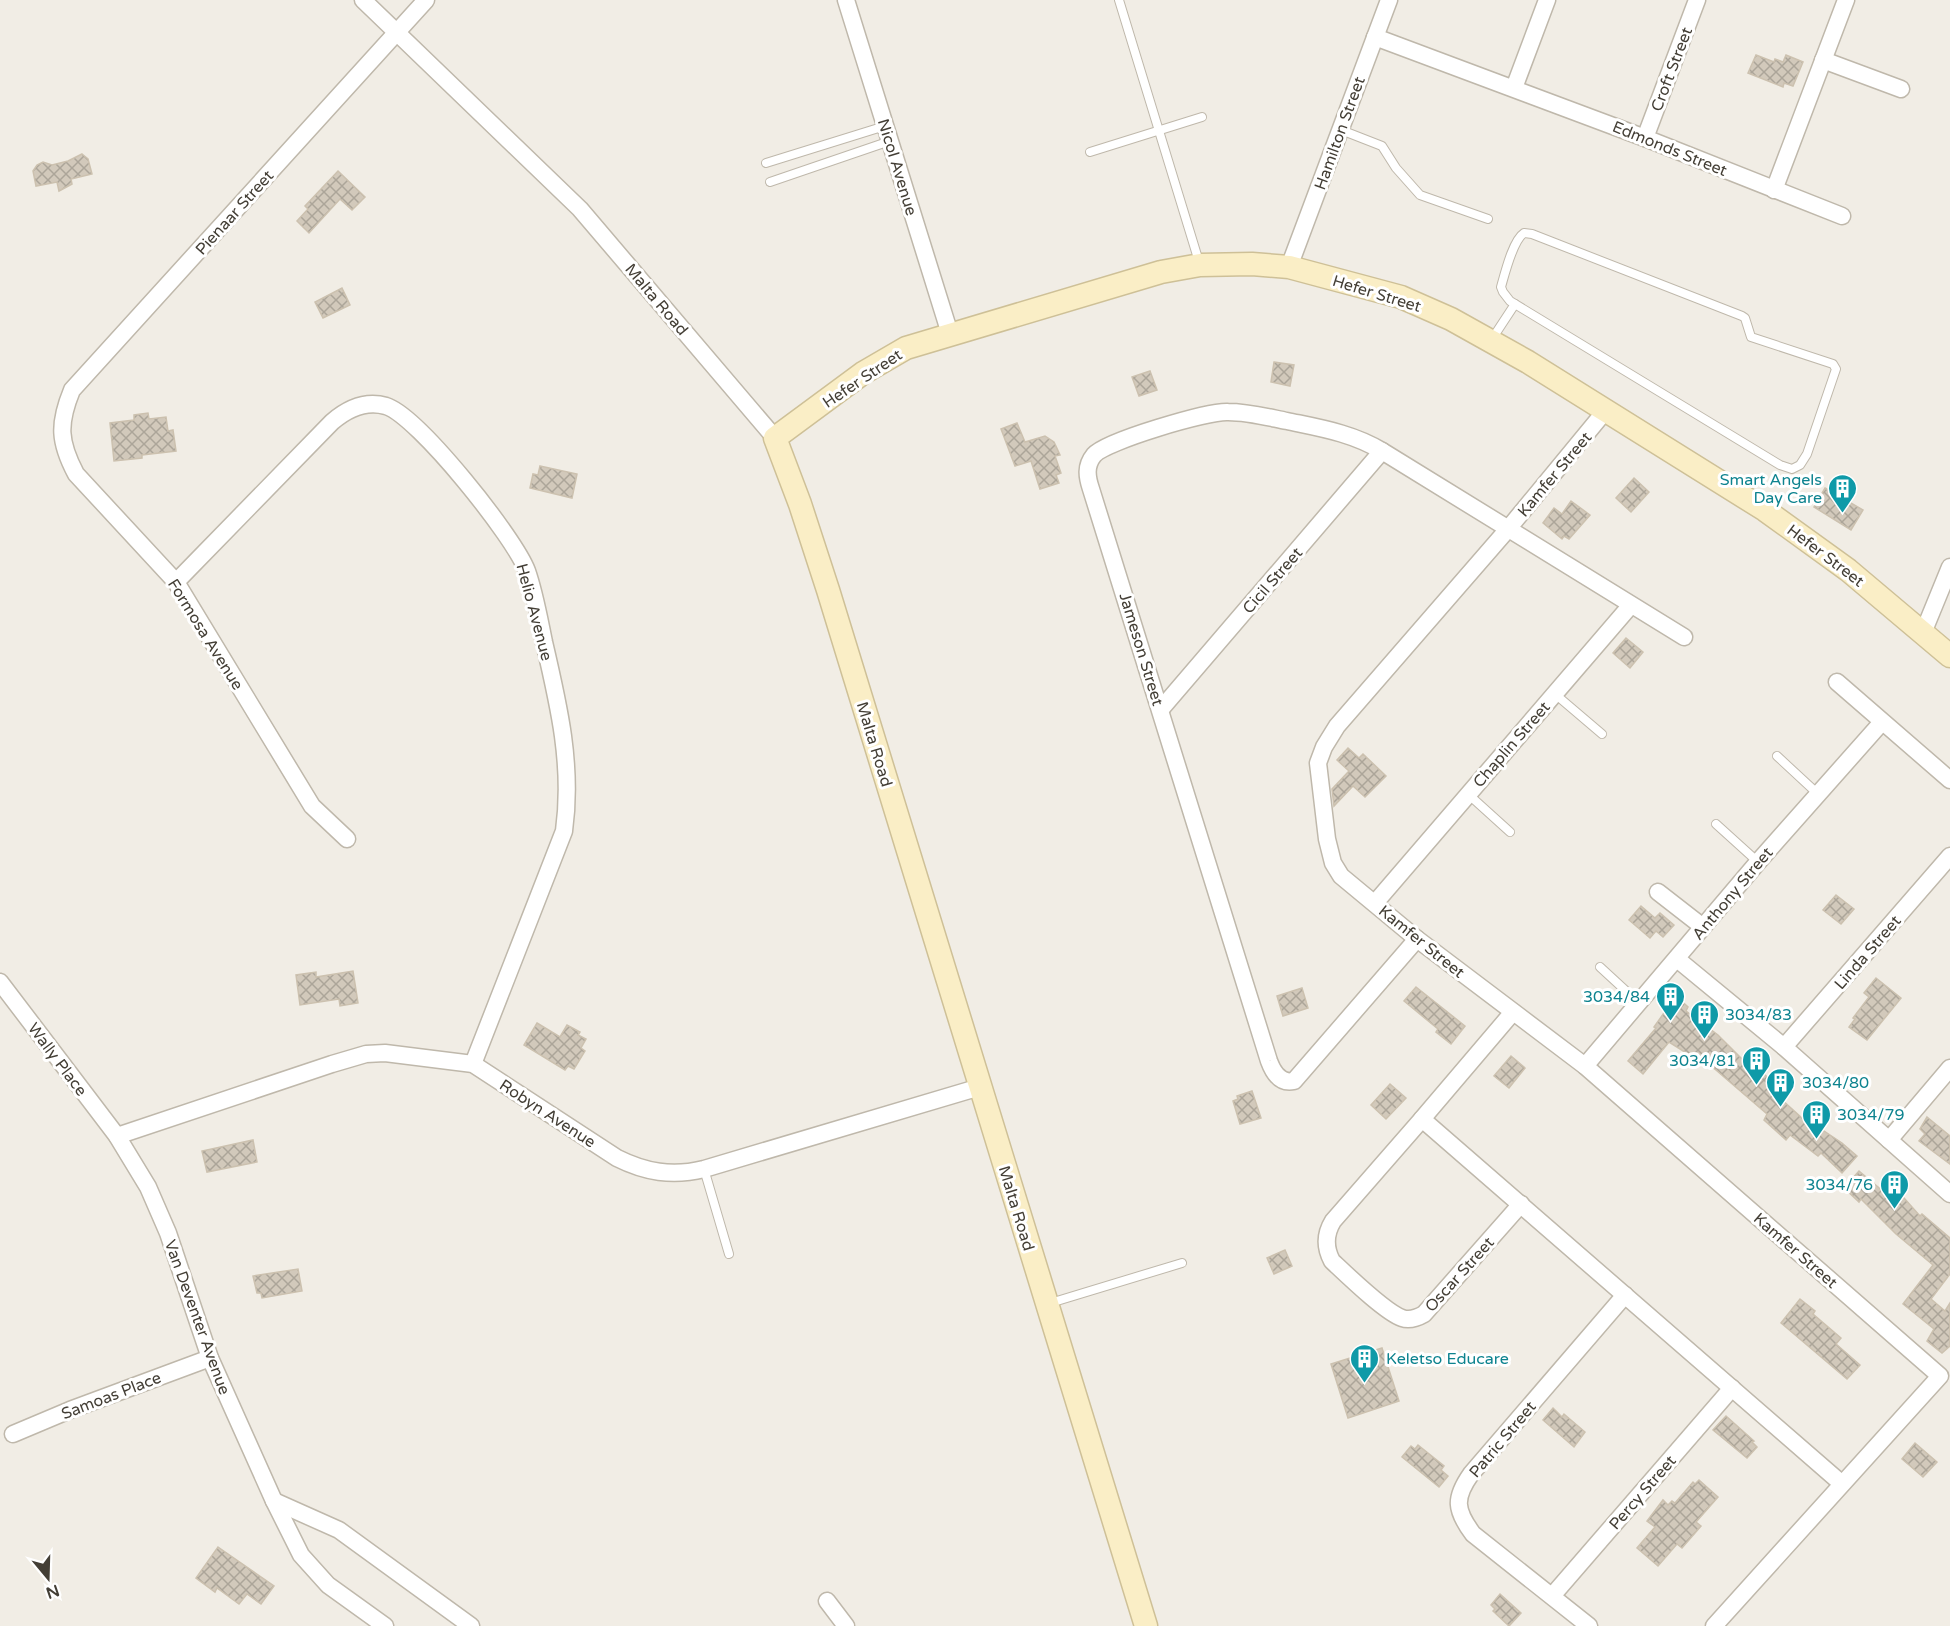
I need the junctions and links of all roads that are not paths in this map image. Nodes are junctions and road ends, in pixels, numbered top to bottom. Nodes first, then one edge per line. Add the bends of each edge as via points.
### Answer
1 (363, 0) edge
2 (426, 0) edge
3 (846, 0) edge
4 (1119, 0) edge
5 (1389, 0) edge
6 (1547, 0) edge
7 (1697, 0) edge
8 (1846, 0) edge
9 (395, 33) junction
10 (1375, 37) junction
11 (1823, 60) junction
12 (1514, 88) junction
13 (1901, 89) dead end
14 (1202, 117) dead end
15 (1160, 130) junction
16 (1341, 130) junction
17 (888, 134) junction
18 (1645, 138) junction
19 (1090, 152) dead end
20 (766, 163) dead end
21 (770, 182) dead end
22 (1774, 190) junction
23 (1842, 216) dead end
24 (1488, 219) dead end
25 (1200, 265) junction
26 (1289, 267) junction
27 (1515, 304) junction
28 (950, 334) junction
29 (1491, 340) junction
30 (1606, 410) junction
31 (61, 433) joint
32 (775, 438) junction
33 (1383, 451) junction
34 (1508, 529) junction
35 (1950, 567) edge
36 (176, 582) junction
37 (1631, 605) junction
38 (1923, 633) junction
39 (1684, 637) dead end
40 (1950, 656) edge
41 (1837, 682) dead end
42 (1555, 694) junction
43 (1161, 709) junction
44 (1882, 723) junction
45 (1602, 734) dead end
46 (1777, 756) dead end
47 (1950, 780) edge
48 (1468, 794) junction
49 (1818, 794) junction
50 (1716, 824) dead end
51 (1510, 832) dead end
52 (347, 839) dead end
53 (1950, 856) edge
54 (1758, 862) junction
55 (1658, 892) dead end
56 (1375, 903) junction
57 (1703, 927) junction
58 (1417, 939) junction
59 (1677, 958) junction
60 (1600, 967) dead end
61 (0, 982) edge
62 (1638, 1002) junction
63 (1513, 1012) junction
64 (1784, 1047) junction
65 (474, 1064) junction
66 (1585, 1066) junction
67 (1950, 1068) edge
68 (980, 1087) junction
69 (1422, 1119) junction
70 (117, 1136) junction
71 (1889, 1140) junction
72 (704, 1169) junction
73 (1950, 1194) edge
74 (1521, 1204) junction
75 (729, 1254) dead end
76 (1182, 1263) dead end
77 (1626, 1295) junction
78 (1047, 1304) junction
79 (210, 1358) junction
80 (1732, 1388) junction
81 (13, 1434) dead end
82 (1841, 1483) junction
83 (274, 1501) junction
84 (1552, 1596) junction
85 (827, 1601) dead end
86 (385, 1626) edge
87 (471, 1626) edge
88 (846, 1626) edge
89 (1146, 1626) edge
90 (1589, 1626) edge
91 (1714, 1626) edge

1 - 9 street, Malta Road
2 - 9 street, Pienaar Street
3 - 17 street, Nicol Avenue
4 - 15 lane
5 - 10 street, Hamilton Street
6 - 12 street
7 - 18 street, Croft Street
8 - 11 street
9 - 31 street, Pienaar Street via 72,390 63,411
9 - 32 street, Malta Road via 580,209
10 - 12 street, Edmonds Street
10 - 16 street, Hamilton Street
11 - 13 street
11 - 22 street
12 - 18 street, Edmonds Street
14 - 15 lane
15 - 19 lane
15 - 25 lane
16 - 24 lane via 1382,146 1420,195
16 - 26 street, Hamilton Street
17 - 20 lane
17 - 21 lane
17 - 28 street, Nicol Avenue
18 - 22 street, Edmonds Street
22 - 23 street, Edmonds Street
25 - 26 street, Hefer Street
25 - 28 street, Hefer Street via 1161,272
26 - 29 street, Hefer Street via 1401,297
27 - 27 lane via 1780,465 1792,469 1802,462 1836,369 1832,363 1751,337 1742,315 1529,233 1519,237 1501,286
27 - 29 lane
28 - 32 street, Hefer Street via 887,358
29 - 30 street, Hefer Street
30 - 34 street, Kamfer Street
30 - 38 street, Hefer Street via 1765,510 1848,570
31 - 36 street, Formosa Avenue via 65,455 76,474
32 - 68 street, Malta Road via 825,580
33 - 34 street, Jameson Street
33 - 43 street, Cicil Street
33 - 43 street, Jameson Street via 1352,435 1228,412 1207,414 1121,440 1094,455 1087,476
34 - 37 street
34 - 56 street, Kamfer Street via 1338,726 1320,755 1327,839 1333,863 1341,876
35 - 38 street
36 - 52 street, Formosa Avenue via 312,806
36 - 65 street, Helio Avenue via 332,422 361,405 387,406 410,422 455,469 520,554 532,588 554,685 567,758 567,806 564,831
37 - 39 street
37 - 42 street, Chaplin Street
38 - 40 street, Hefer Street
41 - 44 street
42 - 45 lane, Chaplin Street
42 - 48 street, Chaplin Street
43 - 58 street, Jameson Street via 1269,1061 1278,1077 1294,1081
44 - 47 street
44 - 49 street, Anthony Street
46 - 49 lane
48 - 51 lane, Chaplin Street
48 - 56 street, Chaplin Street
49 - 54 street, Anthony Street
50 - 54 lane
53 - 64 street, Linda Street
54 - 57 street, Anthony Street
55 - 57 street
56 - 58 street, Kamfer Street
57 - 59 street, Anthony Street
58 - 63 street, Kamfer Street
59 - 62 street, Anthony Street
59 - 64 street
60 - 62 lane
61 - 70 street, Wally Place
62 - 66 street, Anthony Street
63 - 66 street, Kamfer Street
63 - 69 street, Oscar Street
64 - 71 street
65 - 70 street, Robyn Avenue via 402,1054 366,1054
65 - 72 street, Robyn Avenue via 634,1166 671,1174
66 - 82 street, Kamfer Street via 1940,1376
67 - 71 street
68 - 72 street, Robyn Avenue
68 - 78 street, Malta Road
69 - 74 street
69 - 74 street, Oscar Street via 1333,1221 1327,1237 1332,1261 1384,1306 1405,1319 1424,1314
70 - 79 street, Van Deventer Avenue via 160,1212
71 - 73 street
72 - 75 lane
74 - 77 street
76 - 78 lane
77 - 80 street
77 - 84 street, Patric Street via 1472,1474 1459,1496 1461,1516 1473,1534
78 - 89 street, Malta Road
79 - 81 street, Samoas Place
79 - 83 street, Van Deventer Avenue
80 - 82 street
80 - 84 street, Percy Street
82 - 91 street
83 - 86 street, Van Deventer Avenue via 301,1555 328,1585
83 - 87 street via 339,1530
84 - 90 street, Patric Street
85 - 88 street

